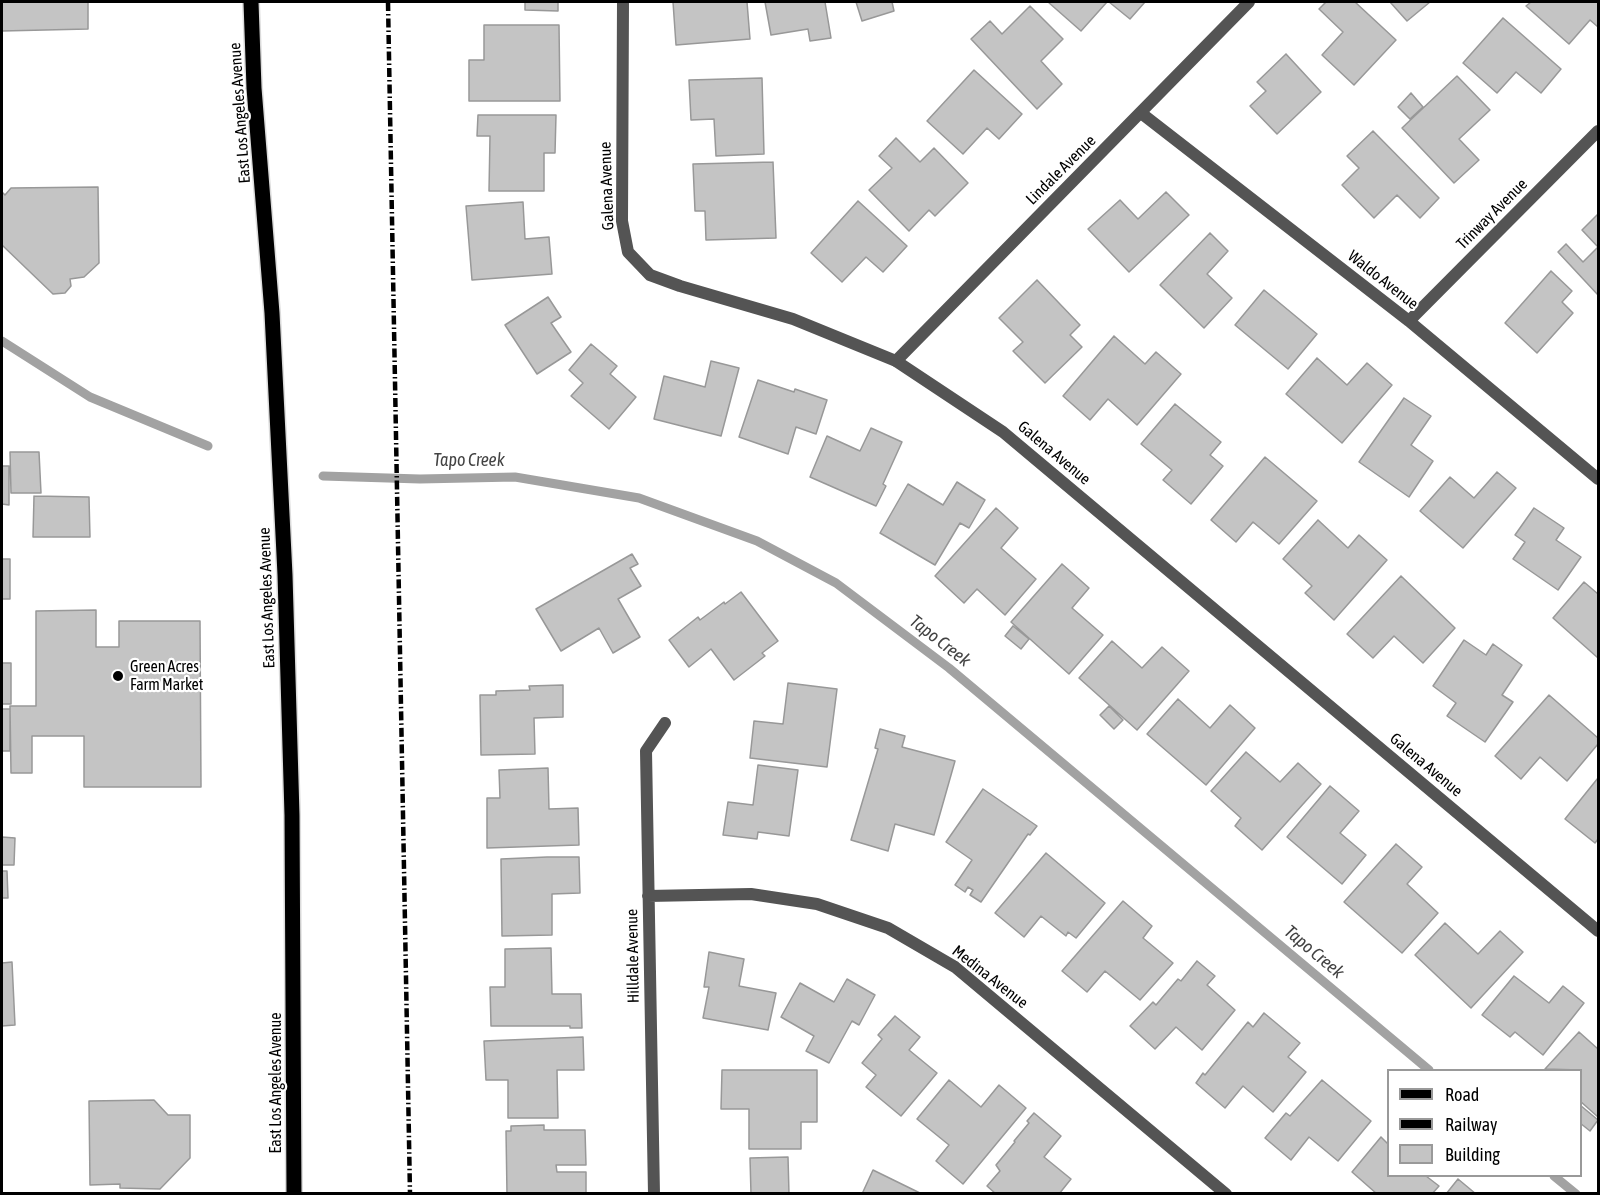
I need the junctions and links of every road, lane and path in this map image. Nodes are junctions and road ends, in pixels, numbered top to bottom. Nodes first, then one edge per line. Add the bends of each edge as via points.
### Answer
1 (251, 2) edge
2 (623, 2) edge
3 (1249, 2) edge
4 (1141, 113) junction
5 (1599, 131) edge
6 (1409, 321) junction
7 (896, 361) junction
8 (1599, 479) edge
9 (665, 723) dead end
10 (648, 896) junction
11 (1599, 931) edge
12 (294, 1194) edge
13 (654, 1194) edge
14 (1226, 1194) edge

1 - 12 main road, East Los Angeles Avenue via 254,88 273,313 285,575
2 - 7 street, Galena Avenue via 622,221 628,252 650,275 793,319
3 - 4 street, Lindale Avenue
4 - 6 street, Waldo Avenue
4 - 7 street, Lindale Avenue
5 - 6 street, Trinway Avenue
6 - 8 street, Waldo Avenue
7 - 11 street, Galena Avenue via 1003,432
9 - 10 street, Hilldale Avenue via 646,751
10 - 13 street, Hilldale Avenue
10 - 14 street, Medina Avenue via 751,894 817,904 888,928 955,967

